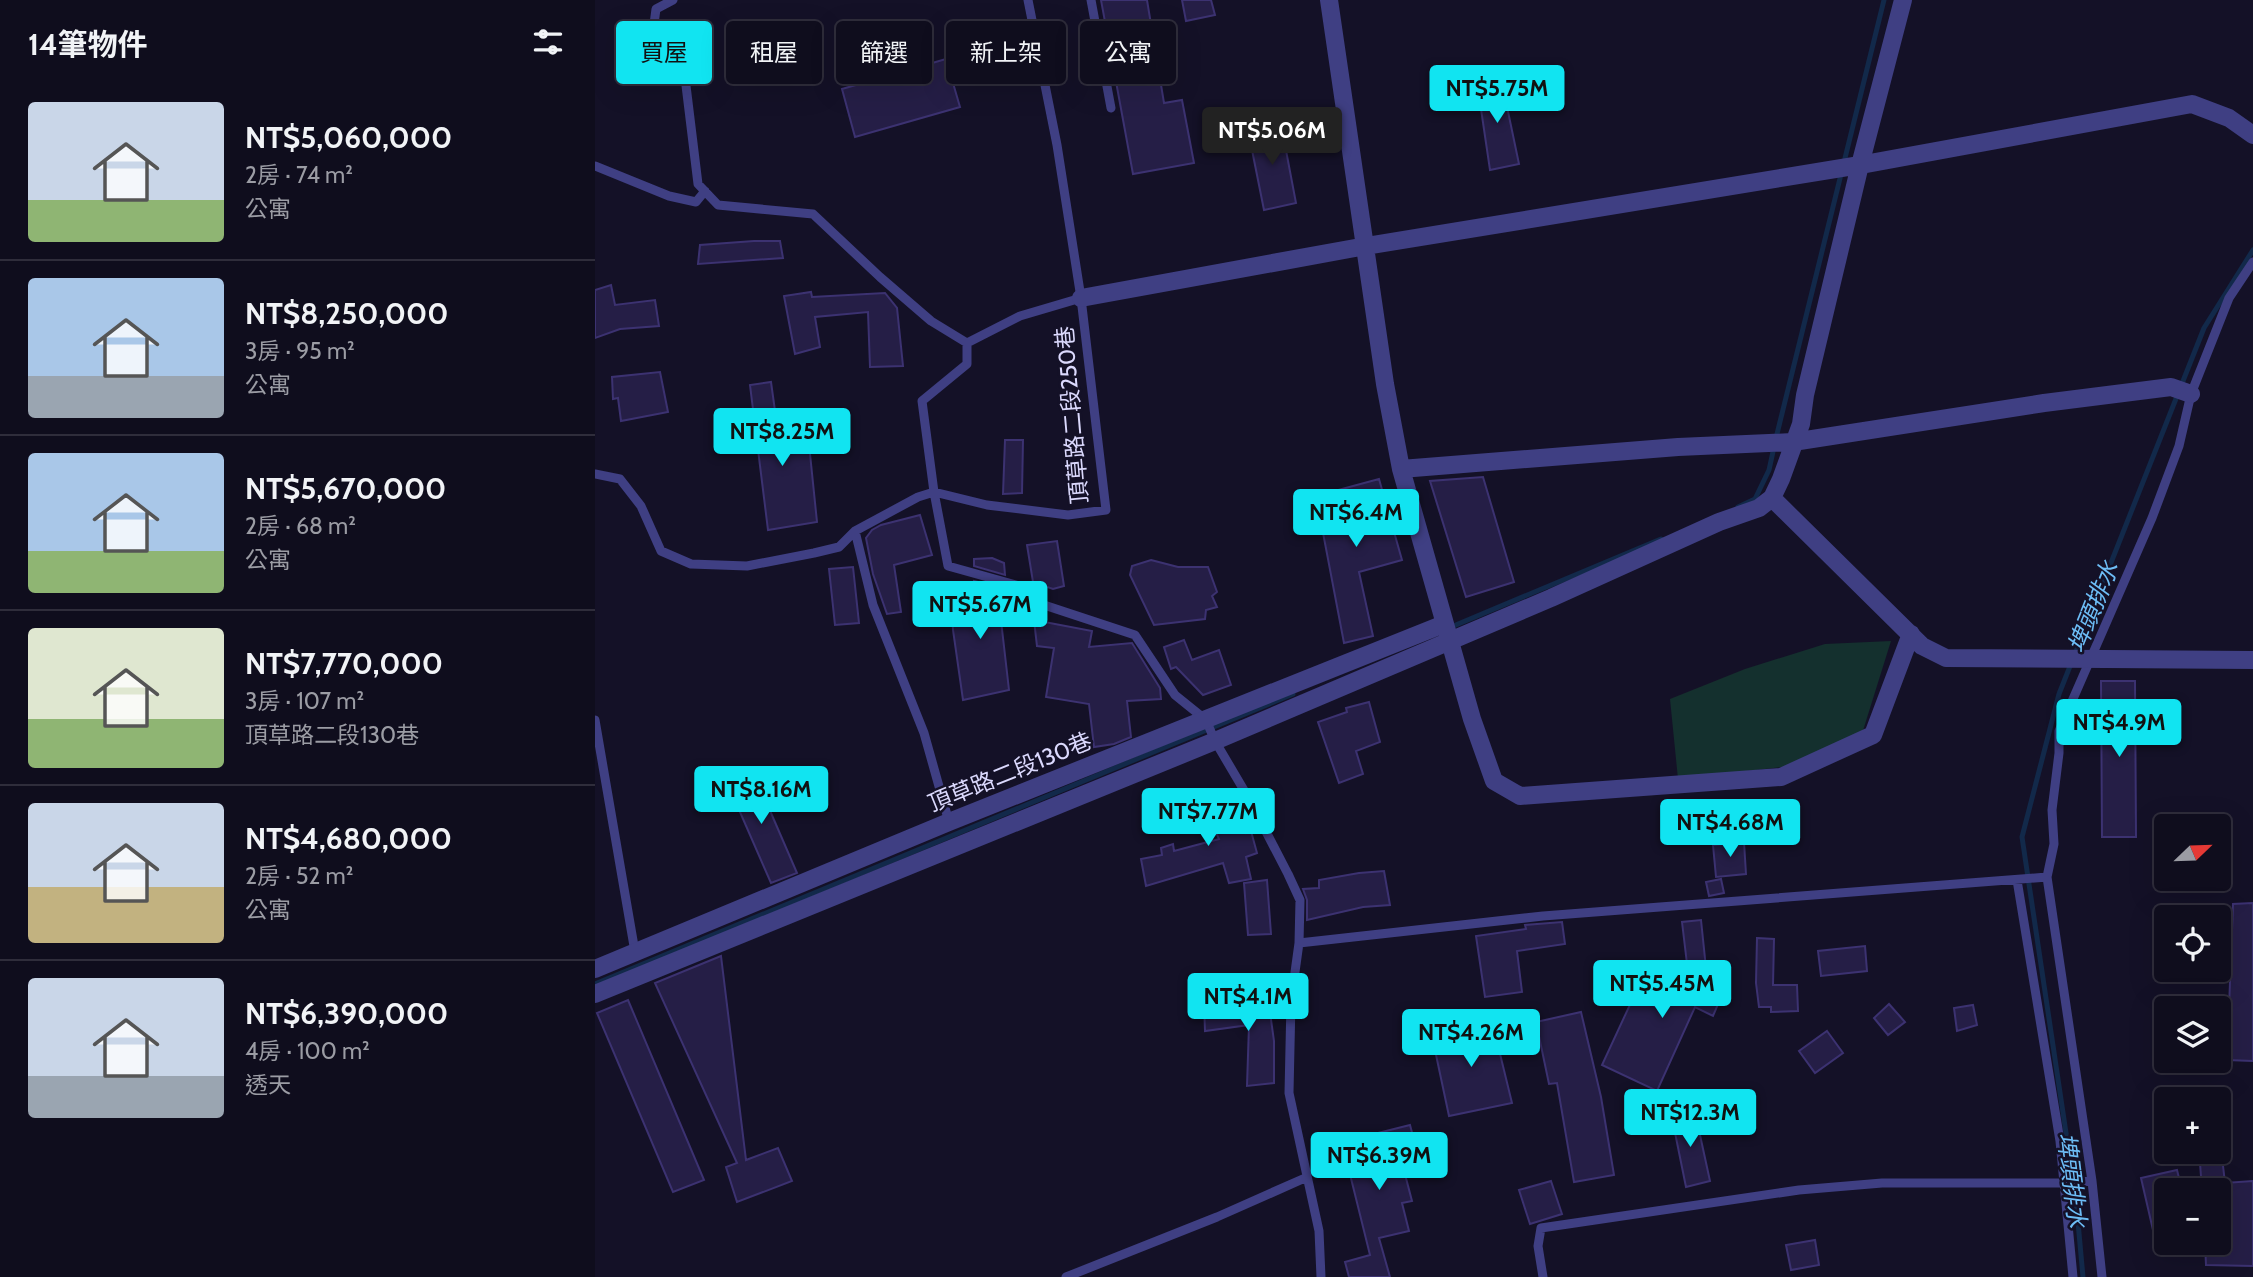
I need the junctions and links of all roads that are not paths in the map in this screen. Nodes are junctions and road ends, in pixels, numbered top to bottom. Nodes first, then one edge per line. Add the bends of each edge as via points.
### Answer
1 (673, 0) edge
2 (1028, 0) edge
3 (1091, 0) edge
4 (1329, 0) edge
5 (1903, 0) edge
6 (1111, 108) dead end
7 (2253, 135) edge
8 (1860, 165) junction
9 (595, 166) edge
10 (705, 191) junction
11 (1366, 246) junction
12 (2253, 262) edge
13 (1081, 298) junction
14 (967, 343) junction
15 (2191, 394) junction
16 (1793, 442) junction
17 (1401, 470) junction
18 (595, 474) edge
19 (934, 492) junction
20 (1772, 498) junction
21 (855, 531) junction
22 (1447, 631) junction
23 (1911, 634) junction
24 (2091, 659) junction
25 (2253, 660) edge
26 (595, 720) edge
27 (1206, 720) junction
28 (1215, 741) junction
29 (598, 758) edge
30 (949, 822) junction
31 (2047, 877) junction
32 (2017, 880) junction
33 (1299, 943) junction
34 (635, 952) junction
35 (595, 969) edge
36 (595, 993) edge
37 (1305, 1178) junction
38 (2092, 1181) junction
39 (2065, 1183) junction
40 (1066, 1277) edge
41 (1321, 1277) edge
42 (1543, 1277) edge
43 (2073, 1277) edge
44 (2102, 1277) edge

1 - 10 lane via 656,9 652,39 683,61 698,184
2 - 13 lane, 頂草路二段250巷
3 - 6 lane
4 - 11 street
5 - 8 street
7 - 8 street via 2229,118 2192,104
8 - 11 street
8 - 16 street via 1801,424
9 - 10 lane via 697,202
10 - 14 lane via 718,205 813,214 931,321
11 - 13 street
11 - 17 street
12 - 15 lane via 2229,298
13 - 14 lane via 1020,316
13 - 19 lane, 頂草路二段250巷 via 1105,510 1068,515 988,505
14 - 19 lane via 967,364 922,401
15 - 16 street via 2171,387
15 - 24 lane via 2179,446 2152,518
16 - 17 street
16 - 20 street
17 - 22 street
18 - 21 lane via 620,479 641,506 661,551 691,564 747,566 814,553 839,547
19 - 21 lane
19 - 27 lane via 947,566 1016,585 1041,604 1135,635 1175,695
20 - 22 street via 1759,508 1551,598
20 - 23 street
21 - 30 lane via 873,605 925,733
22 - 23 street via 1494,781 1520,796 1781,777 1873,735
22 - 27 street, 頂草路二段130巷
22 - 28 street
23 - 24 street via 1922,646 1946,658
24 - 25 street
24 - 31 lane via 2059,731 2052,810 2054,844
26 - 29 lane
27 - 28 lane
27 - 30 street, 頂草路二段130巷
28 - 33 lane via 1300,900
28 - 36 street
29 - 34 lane
30 - 34 street, 頂草路二段130巷
31 - 32 lane
31 - 38 lane
32 - 33 lane via 1543,916
32 - 39 lane
33 - 37 lane via 1291,1001 1289,1093
34 - 35 street, 頂草路二段130巷
37 - 40 lane
37 - 41 lane via 1319,1231
38 - 39 lane
38 - 44 lane
39 - 42 lane via 1882,1183 1799,1190 1541,1228 1538,1246
39 - 43 lane

